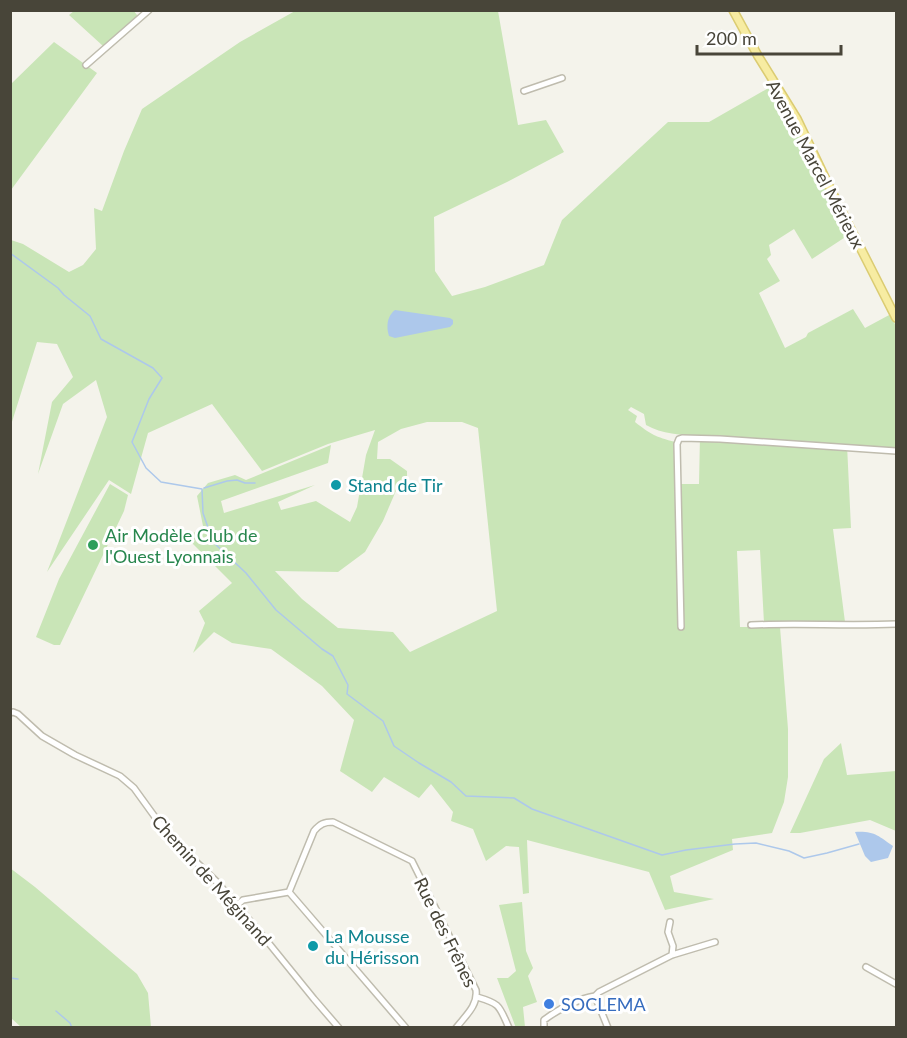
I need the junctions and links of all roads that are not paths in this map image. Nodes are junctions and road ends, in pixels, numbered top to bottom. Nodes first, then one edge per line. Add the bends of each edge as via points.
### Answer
1 (149, 10) edge
2 (733, 10) edge
3 (86, 65) dead end
4 (562, 78) dead end
5 (524, 91) dead end
6 (897, 318) edge
7 (897, 451) edge
8 (897, 624) edge
9 (751, 625) dead end
10 (681, 627) dead end
11 (10, 713) edge
12 (289, 892) junction
13 (237, 905) junction
14 (670, 922) dead end
15 (715, 942) dead end
16 (672, 955) junction
17 (866, 967) dead end
18 (897, 984) edge
19 (595, 996) junction
20 (477, 997) junction
21 (339, 1028) edge
22 (406, 1028) edge
23 (456, 1028) edge
24 (509, 1028) edge
25 (544, 1028) edge
26 (608, 1028) edge

1 - 3 street
2 - 6 main road, Avenue Marcel Mérieux via 797,119
4 - 5 street
7 - 10 street via 679,439
8 - 9 street
11 - 13 street, Chemin de Méginand via 18,714 42,736 128,782 168,835
12 - 13 street via 243,900
12 - 20 street, Rue des Frênes via 315,831 326,822 412,861
12 - 22 street
13 - 21 street, Chemin de Méginand
14 - 16 street
15 - 16 street
16 - 19 street
17 - 18 street
19 - 25 street via 554,1013 544,1020
19 - 26 street
20 - 23 street, Rue des Frênes
20 - 24 street via 496,1003

